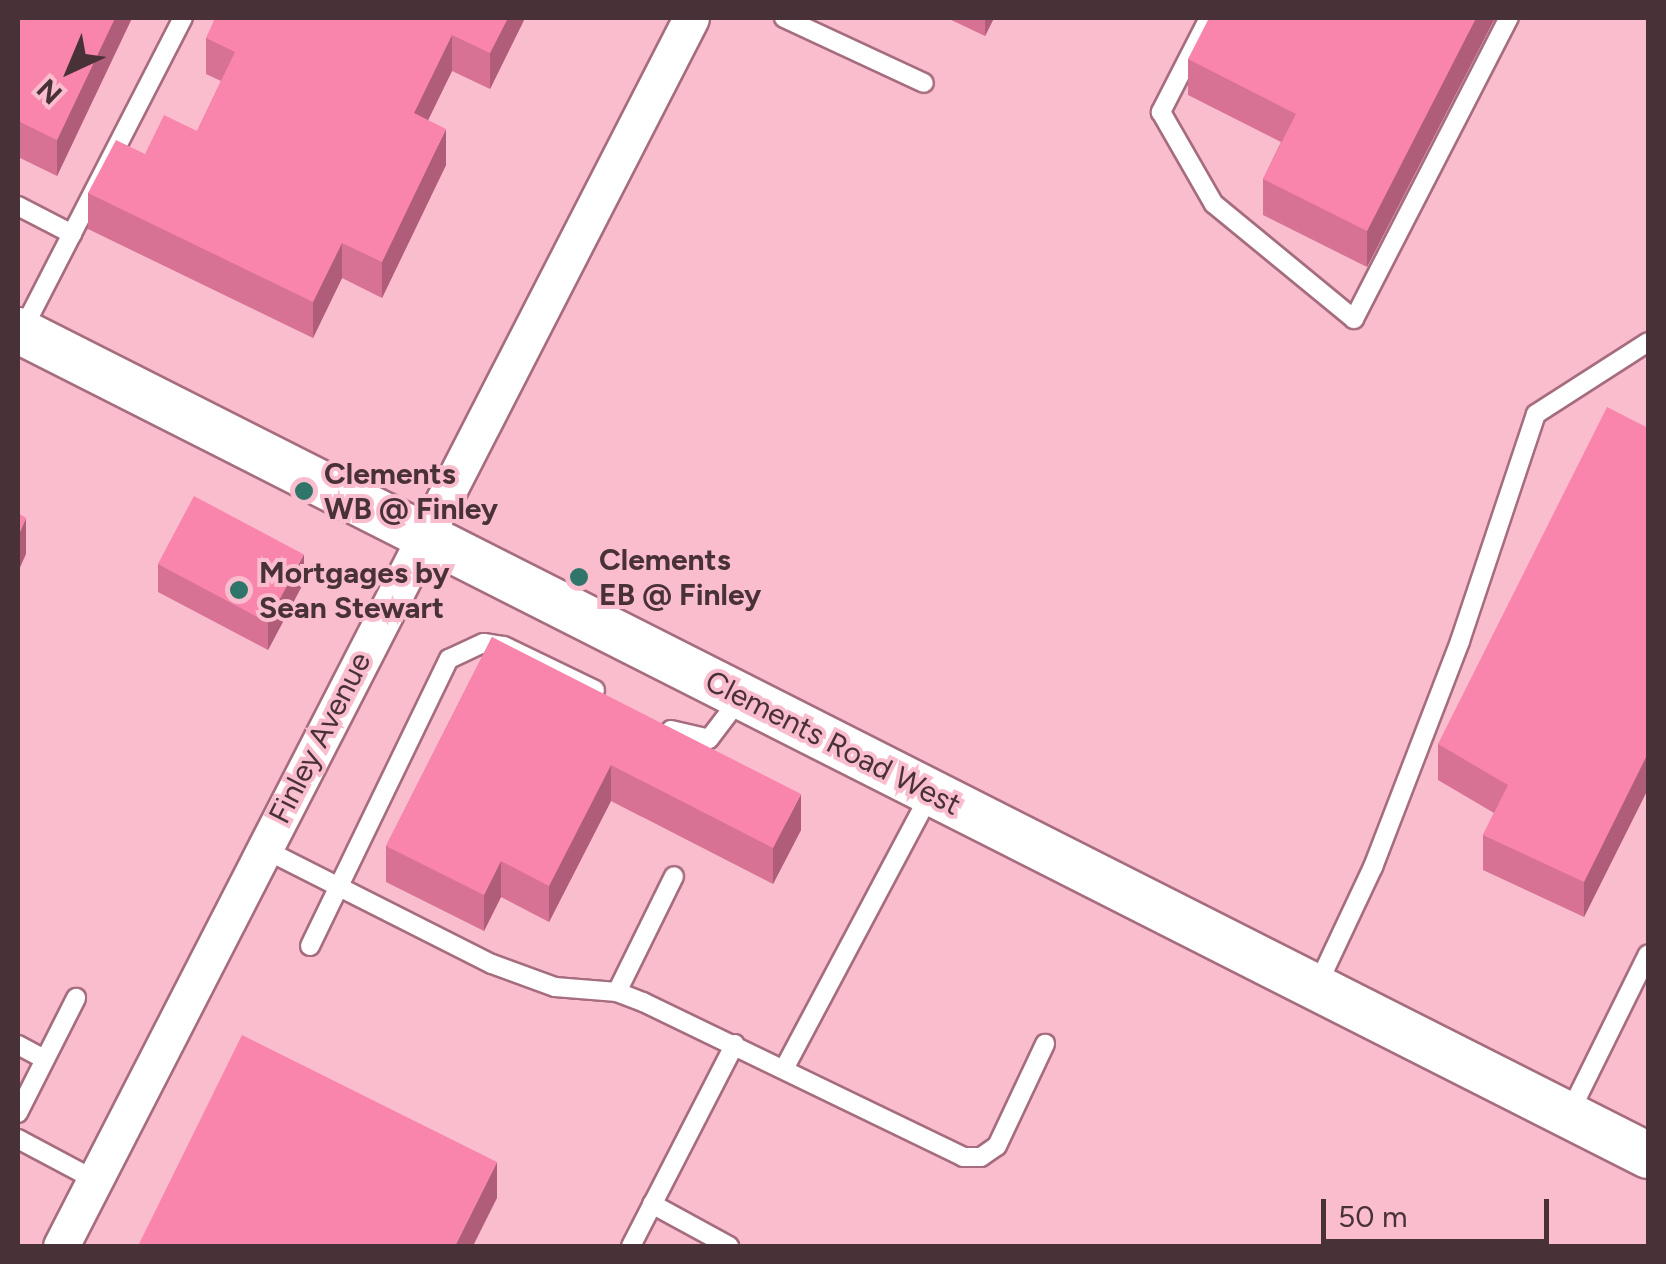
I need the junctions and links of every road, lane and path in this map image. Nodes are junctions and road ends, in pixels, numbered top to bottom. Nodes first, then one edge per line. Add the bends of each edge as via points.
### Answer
1 (183, 18) edge
2 (692, 18) edge
3 (784, 18) edge
4 (1209, 18) edge
5 (1509, 18) edge
6 (924, 83) dead end
7 (18, 206) edge
8 (72, 234) junction
9 (20, 331) edge
10 (1648, 342) edge
11 (422, 535) junction
12 (742, 697) junction
13 (619, 702) edge
14 (650, 719) edge
15 (930, 793) junction
16 (264, 850) junction
17 (674, 876) dead end
18 (338, 886) junction
19 (310, 946) dead end
20 (1648, 954) edge
21 (1317, 986) junction
22 (617, 992) junction
23 (76, 998) dead end
24 (735, 1044) junction
25 (1045, 1044) dead end
26 (18, 1045) edge
27 (44, 1059) junction
28 (785, 1067) junction
29 (18, 1112) edge
30 (1569, 1115) junction
31 (18, 1139) edge
32 (1648, 1155) edge
33 (95, 1180) junction
34 (652, 1204) junction
35 (62, 1246) edge
36 (631, 1246) edge
37 (729, 1246) edge

1 - 8 lane
2 - 11 street, Finley Avenue
3 - 6 lane
4 - 5 lane via 1161,112 1214,204 1354,319
7 - 8 lane
8 - 9 lane
9 - 11 street, Clements Road West
10 - 21 lane via 1536,414 1460,641 1373,867
11 - 12 street, Clements Road West
11 - 16 street, Finley Avenue
12 - 14 lane via 709,739 681,736
12 - 15 street, Clements Road West
13 - 18 lane via 540,660 484,643 448,659
15 - 21 street, Clements Road West
15 - 28 lane
16 - 18 lane
16 - 33 street, Finley Avenue
17 - 22 lane
18 - 19 lane
18 - 22 lane via 508,970 555,987
20 - 30 lane
21 - 30 street, Clements Road West
22 - 24 lane
23 - 27 lane
24 - 28 lane
24 - 34 lane
25 - 28 lane via 997,1146 980,1157 962,1157
26 - 27 lane
27 - 29 lane
30 - 32 street, Clements Road West
31 - 33 lane
33 - 35 street, Finley Avenue
34 - 36 lane
34 - 37 lane

